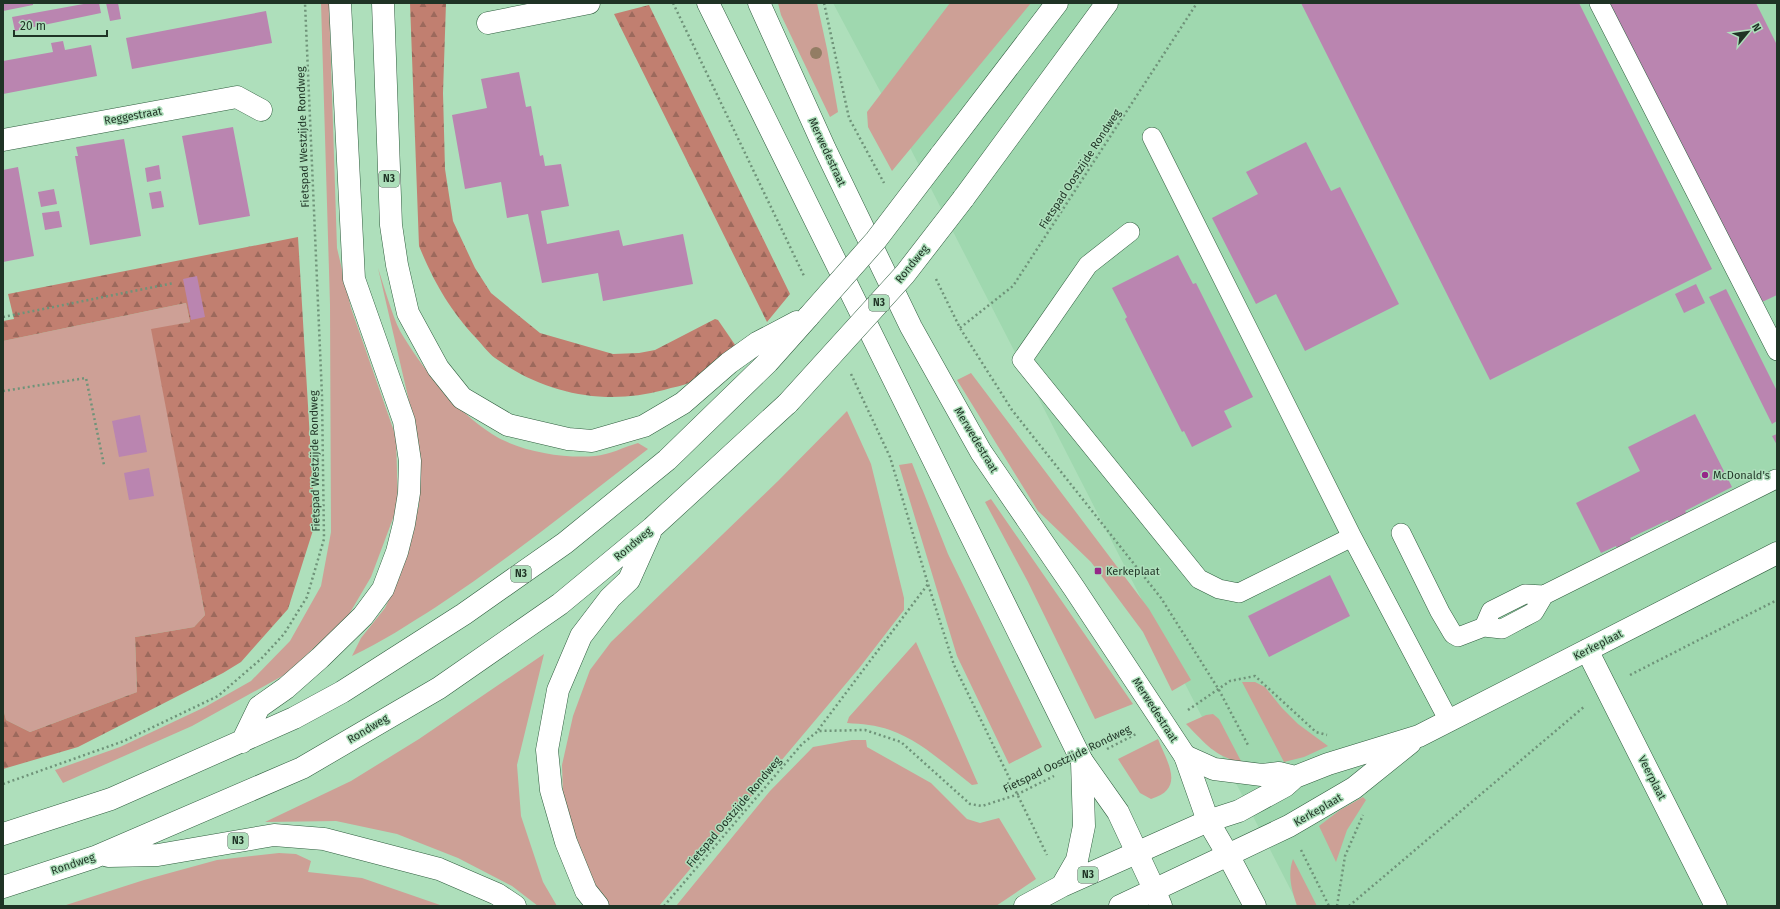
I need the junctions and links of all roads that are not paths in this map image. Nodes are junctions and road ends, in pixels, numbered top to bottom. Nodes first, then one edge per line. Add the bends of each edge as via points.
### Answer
1 (340, 3) edge
2 (383, 3) edge
3 (589, 3) edge
4 (708, 3) edge
5 (759, 3) edge
6 (1057, 3) edge
7 (1107, 3) edge
8 (1599, 3) edge
9 (488, 23) dead end
10 (261, 110) dead end
11 (1152, 137) dead end
12 (3, 140) edge
13 (1130, 232) dead end
14 (809, 316) junction
15 (1777, 351) edge
16 (1776, 479) edge
17 (652, 528) junction
18 (1401, 533) dead end
19 (1352, 537) junction
20 (1777, 553) edge
21 (1588, 650) junction
22 (1449, 721) junction
23 (1419, 736) junction
24 (242, 742) junction
25 (1185, 756) junction
26 (1082, 761) junction
27 (1295, 777) junction
28 (1208, 821) junction
29 (3, 834) edge
30 (1137, 853) junction
31 (1228, 855) junction
32 (95, 857) junction
33 (1062, 886) junction
34 (3, 887) edge
35 (1157, 898) edge
36 (516, 906) edge
37 (598, 906) edge
38 (1025, 906) edge
39 (1120, 906) edge
40 (1255, 906) edge
41 (1716, 906) edge

1 - 24 main road via 354,279 404,421 410,461 409,493 397,552 383,589 363,616 320,658 286,688 259,707
2 - 14 main road, N3 via 391,225 397,265 408,313 438,368 462,398 508,425 568,439 592,441 644,426 683,403 757,343
3 - 9 main road
4 - 26 main road
5 - 25 main road, Merwedestraat via 825,149 911,327 981,452
6 - 14 main road, N3, bridge via 876,240
7 - 17 main road, Rondweg / N3, bridge via 905,274 788,403
8 - 15 lane
10 - 12 main road, Reggestraat via 237,97
11 - 19 lane
13 - 19 lane via 1088,265 1022,360 1199,579 1219,589 1239,593
14 - 24 main road, N3 via 768,362 667,460 565,543 464,614 342,692
16 - 18 lane via 1544,595 1534,612 1502,629 1484,627 1461,636 1453,634
17 - 32 main road, Rondweg / N3 via 560,604 439,688 302,768
17 - 37 main road, N3 via 629,580 610,598 581,636 558,690 547,750 551,790 566,842 586,891
19 - 22 lane
20 - 21 main road, Kerkeplaat
21 - 22 main road, Kerkeplaat
21 - 41 main road, Veerplaat
22 - 23 main road, Kerkeplaat
23 - 27 main road, Kerkeplaat
23 - 31 main road, Kerkeplaat via 1354,788 1289,826
24 - 29 main road, N3 via 111,799
25 - 27 main road via 1214,769 1262,775 1279,773
25 - 28 main road, Merwedestraat
26 - 30 main road via 1118,812
26 - 33 main road, N3 via 1084,826 1077,860
27 - 28 main road, Kerkeplaat via 1285,786 1239,811
28 - 30 main road, Kerkeplaat
28 - 31 main road, Merwedestraat
30 - 33 main road, N3
30 - 35 main road
31 - 35 main road, Kerkeplaat
31 - 40 main road, Merwedestraat
32 - 34 main road, Rondweg / N3
32 - 36 main road, N3 via 158,855 274,835 324,839 439,869 497,894
33 - 38 main road, N3
35 - 39 main road, Kerkeplaat

